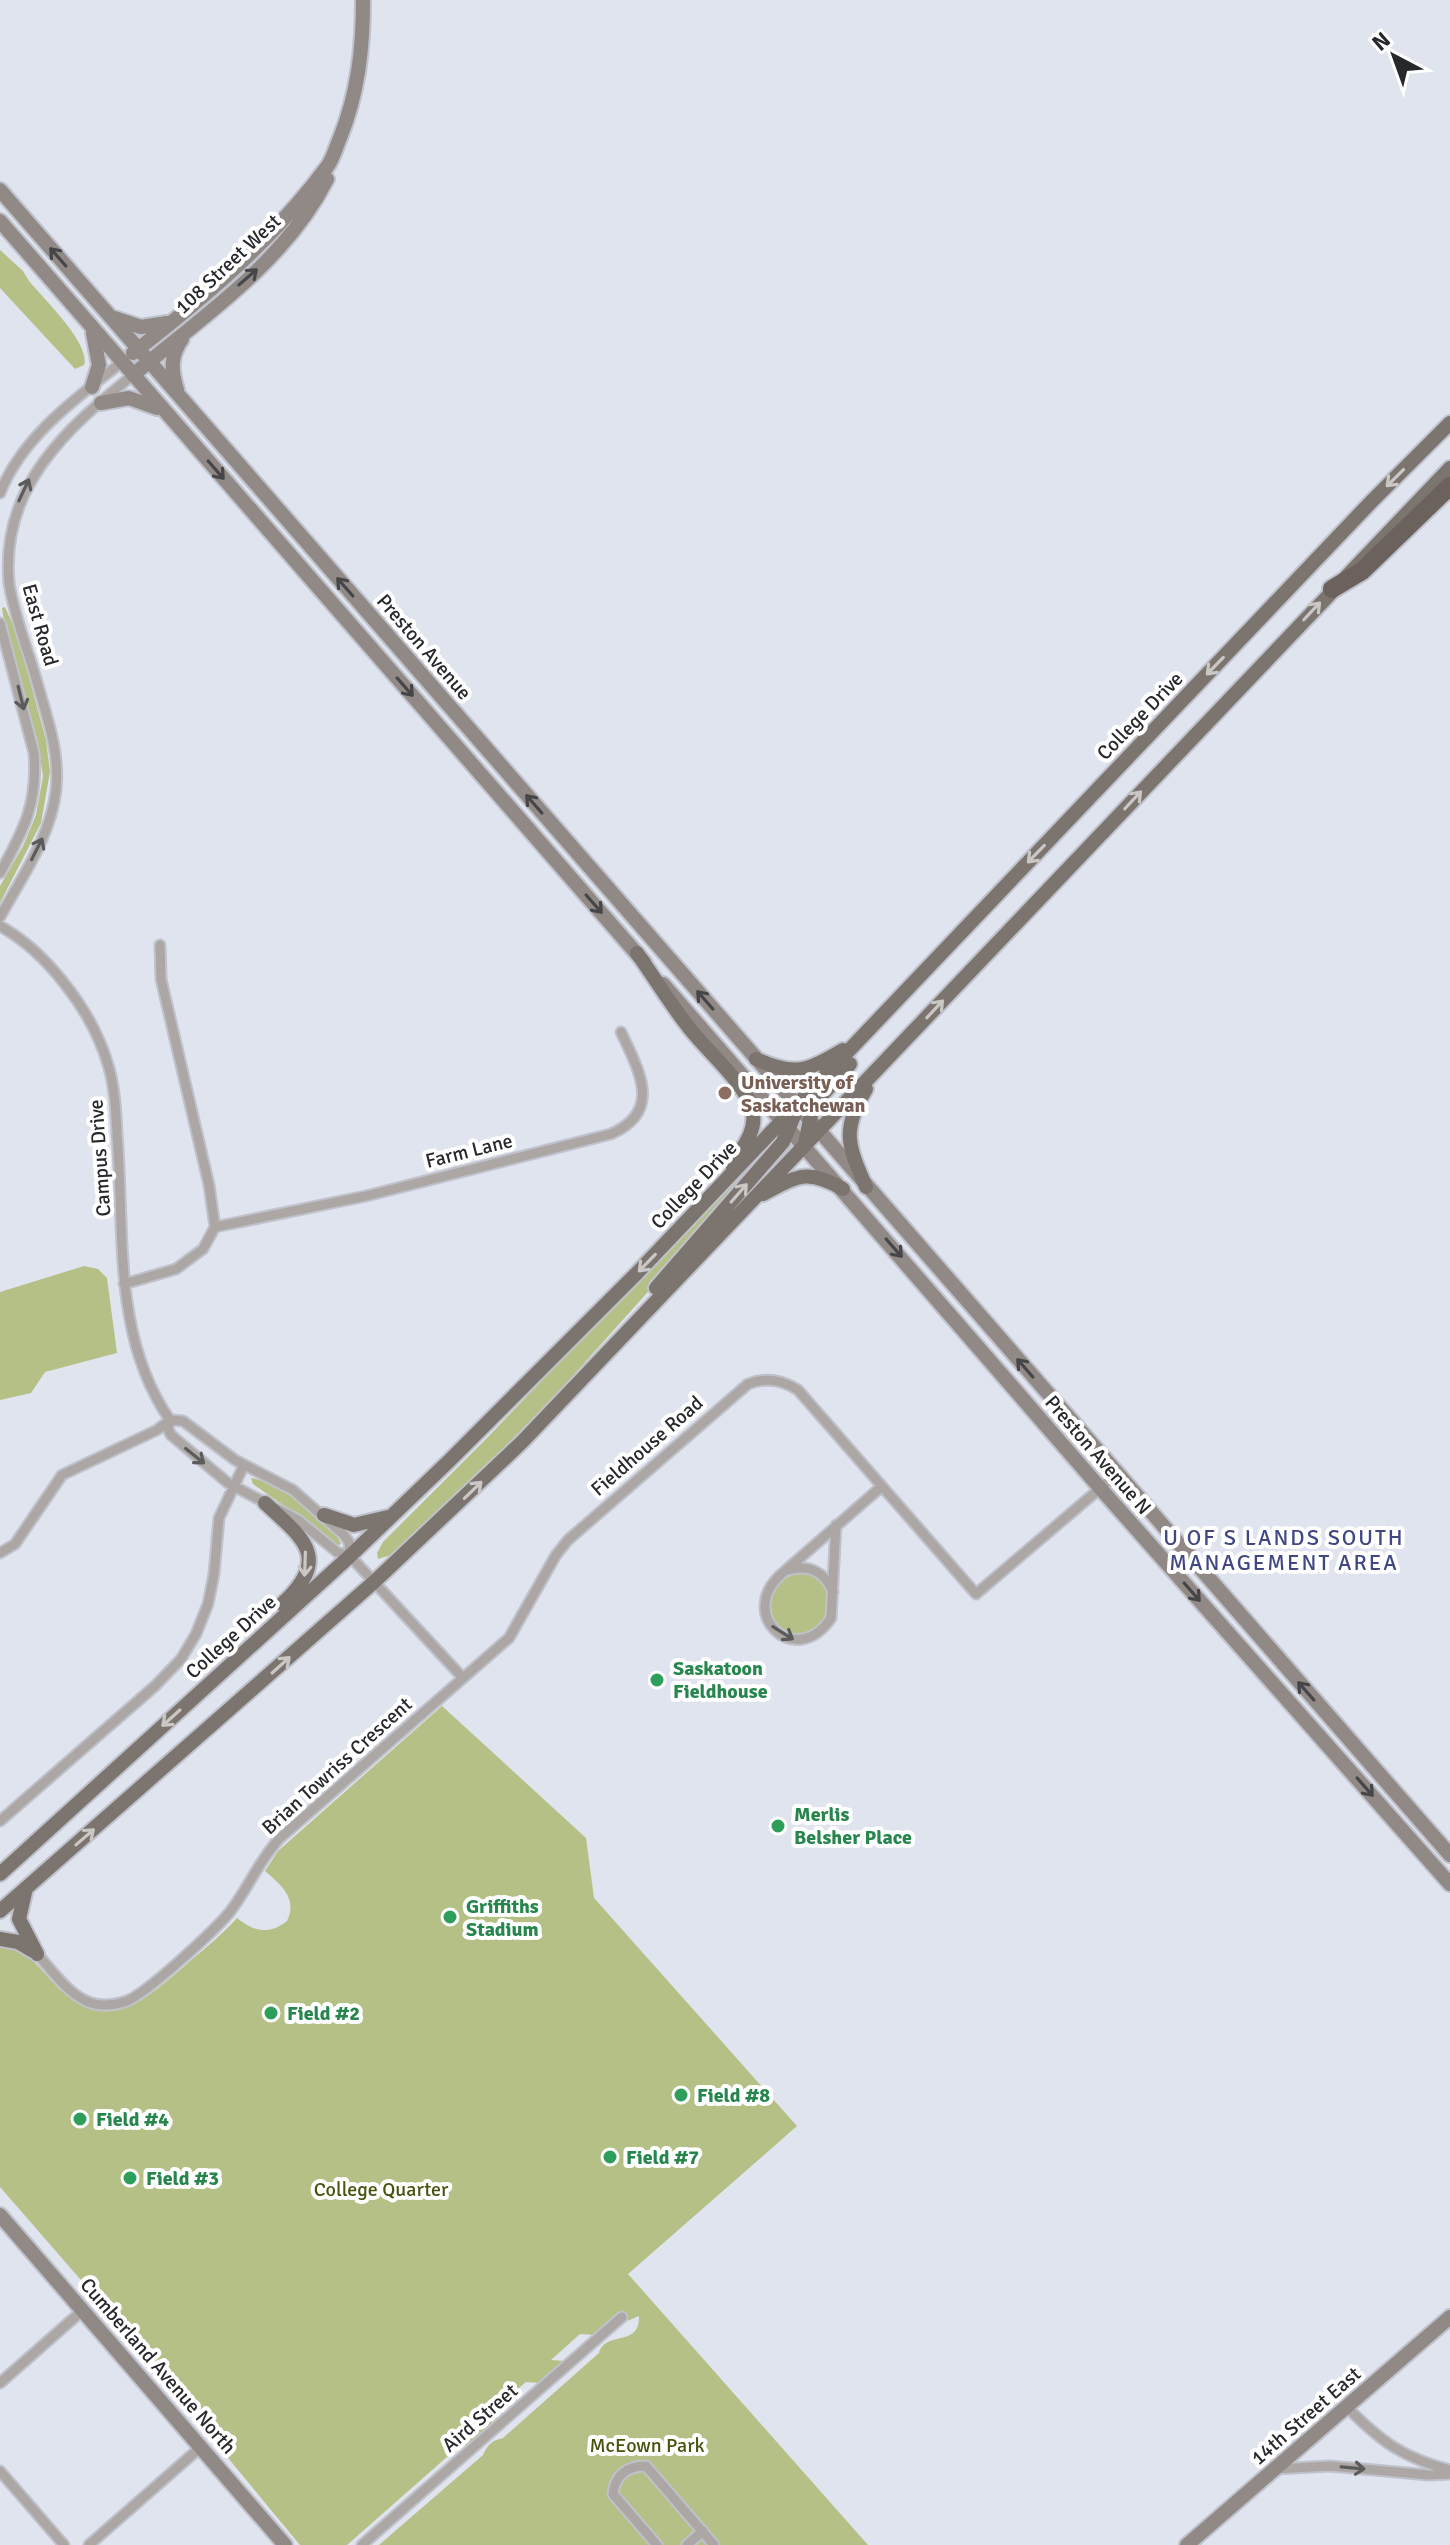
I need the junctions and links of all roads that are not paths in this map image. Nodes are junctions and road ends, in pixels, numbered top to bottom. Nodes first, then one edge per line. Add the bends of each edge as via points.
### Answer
1 (363, 0) edge
2 (327, 167) junction
3 (0, 190) edge
4 (0, 221) edge
5 (109, 316) junction
6 (175, 321) junction
7 (90, 325) junction
8 (190, 329) junction
9 (138, 350) junction
10 (122, 362) junction
11 (149, 362) junction
12 (133, 375) junction
13 (92, 387) junction
14 (179, 397) junction
15 (101, 403) junction
16 (165, 411) junction
17 (1450, 423) edge
18 (1450, 468) edge
19 (1450, 486) edge
20 (0, 493) edge
21 (1332, 589) junction
22 (0, 623) edge
23 (0, 873) edge
24 (0, 917) edge
25 (0, 926) edge
26 (160, 945) dead end
27 (637, 953) junction
28 (921, 975) junction
29 (621, 1032) dead end
30 (860, 1039) junction
31 (756, 1059) junction
32 (881, 1066) junction
33 (797, 1106) junction
34 (787, 1124) junction
35 (813, 1125) junction
36 (805, 1145) junction
37 (720, 1186) junction
38 (866, 1187) junction
39 (843, 1189) junction
40 (752, 1200) junction
41 (215, 1227) junction
42 (124, 1284) junction
43 (170, 1420) junction
44 (522, 1442) junction
45 (244, 1465) junction
46 (1117, 1474) junction
47 (232, 1486) junction
48 (881, 1487) junction
49 (1101, 1489) junction
50 (265, 1503) junction
51 (324, 1515) junction
52 (392, 1515) junction
53 (836, 1525) junction
54 (0, 1553) edge
55 (350, 1556) junction
56 (785, 1571) junction
57 (374, 1582) junction
58 (834, 1595) junction
59 (249, 1646) junction
60 (463, 1678) junction
61 (0, 1821) edge
62 (1450, 1855) edge
63 (0, 1874) edge
64 (1450, 1884) edge
65 (26, 1888) junction
66 (0, 1911) edge
67 (0, 1939) edge
68 (37, 1954) junction
69 (0, 2215) edge
70 (83, 2310) junction
71 (622, 2317) dead end
72 (1450, 2317) edge
73 (0, 2383) edge
74 (1347, 2407) junction
75 (202, 2446) junction
76 (1275, 2469) junction
77 (0, 2471) edge
78 (1450, 2472) edge
79 (703, 2531) junction
80 (64, 2545) edge
81 (89, 2545) edge
82 (285, 2545) edge
83 (362, 2545) edge
84 (657, 2545) edge
85 (687, 2545) edge
86 (714, 2545) edge
87 (1187, 2545) edge

1 - 2 main road, 108 Street West via 356,88
2 - 6 main road, 108 Street West via 278,228
8 -> 2 main road, 108 Street West via 284,242 322,188
5 -> 3 main road, Preston Avenue
4 - 7 main road, Preston Avenue
5 - 6 main road via 141,327
5 - 9 main road, Preston Avenue
6 - 9 main road, 108 Street West
7 - 10 main road, Preston Avenue
7 - 13 main road via 99,357
8 - 11 main road, 108 Street West
8 - 14 main road via 173,353
9 - 10 main road, 108 Street West
9 - 11 main road, Preston Avenue
10 - 12 main road, Preston Avenue
10 - 13 street
11 - 12 main road, 108 Street West
11 - 14 main road, Preston Avenue
12 - 15 street, East Road
12 - 16 main road, Preston Avenue
13 - 20 street via 31,441
31 -> 14 main road, Preston Avenue
15 - 16 main road via 135,399
24 -> 15 street, East Road via 45,834 57,777 52,736 9,586 8,532 38,464
16 -> 27 main road, Preston Avenue
17 -> 28 main road, College Drive
18 - 21 main road
19 - 21 highway via 1362,571
32 -> 21 main road
22 -> 23 street, East Road via 36,768 29,817
25 - 42 street, Campus Drive via 57,975 87,1013 105,1056 116,1122
26 - 41 street via 161,979
27 - 34 main road, Preston Avenue
27 - 37 main road via 688,1028 750,1104 751,1132
28 - 30 main road, College Drive
28 - 35 main road via 813,1105
29 - 41 street, Farm Lane via 644,1091 639,1112 623,1129 366,1196
30 - 31 main road via 822,1062 793,1071
30 - 33 main road, College Drive
31 - 33 main road, Preston Avenue
32 - 35 main road
32 - 38 main road via 849,1124 851,1153
33 - 34 main road
33 - 35 main road, Preston Avenue
34 - 36 main road, Preston Avenue N
34 - 37 main road, College Drive
44 -> 34 main road via 777,1149
35 - 36 main road
35 - 38 main road, Preston Avenue N
36 - 39 main road, Preston Avenue N
36 - 40 main road
37 -> 52 main road, College Drive
46 -> 38 main road, Preston Avenue N
39 - 40 main road via 807,1175
39 -> 49 main road, Preston Avenue N
40 - 44 main road
41 - 42 street via 203,1249 176,1269
42 - 43 street, Campus Drive via 135,1348
43 - 45 street, Campus Drive via 183,1421
43 -> 47 street, Campus Drive via 171,1435
43 - 54 street via 62,1475 15,1544
57 -> 44 main road
45 - 47 street
45 - 51 street, Campus Drive via 283,1484
46 - 49 street, Fieldhouse Road
62 -> 46 main road, Preston Avenue N
47 - 50 street, Campus Drive
47 - 61 street via 219,1518 208,1604 181,1659
48 - 49 street, Fieldhouse Road via 976,1594
48 - 53 street
48 - 60 street, Fieldhouse Road via 798,1390 775,1380 748,1384 568,1540 515,1630
49 -> 64 main road, Preston Avenue N
50 - 55 street, Campus Drive
50 -> 59 main road via 302,1538 307,1571
51 - 52 main road via 361,1525
51 - 55 street, Campus Drive via 349,1542
52 - 55 main road, College Drive
53 - 56 street
53 - 58 street
55 - 57 street, Campus Drive
55 - 59 main road, College Drive
56 - 58 street via 819,1572
56 -> 58 street via 768,1588 764,1608 770,1624 784,1636 799,1640 816,1635 831,1618
57 - 60 street
65 -> 57 main road
59 -> 63 main road, College Drive
60 - 68 street, Brian Towriss Crescent via 280,1838 218,1925 138,1995 107,2005 87,2001
65 - 66 main road
65 - 68 main road via 19,1919
67 - 68 main road
69 - 70 main road, Cumberland Avenue North
70 - 73 street
70 - 75 main road, Cumberland Avenue North
71 - 83 street, Aird Street
72 - 74 main road, 14th Street East
74 - 76 main road, 14th Street East
74 - 78 street via 1396,2451
75 - 81 street
75 - 82 main road, Cumberland Avenue North
76 -> 78 street
76 - 87 main road, 14th Street East
77 - 80 street
79 - 84 street via 646,2466 629,2468 619,2476 613,2494
79 - 85 street
79 - 86 street

